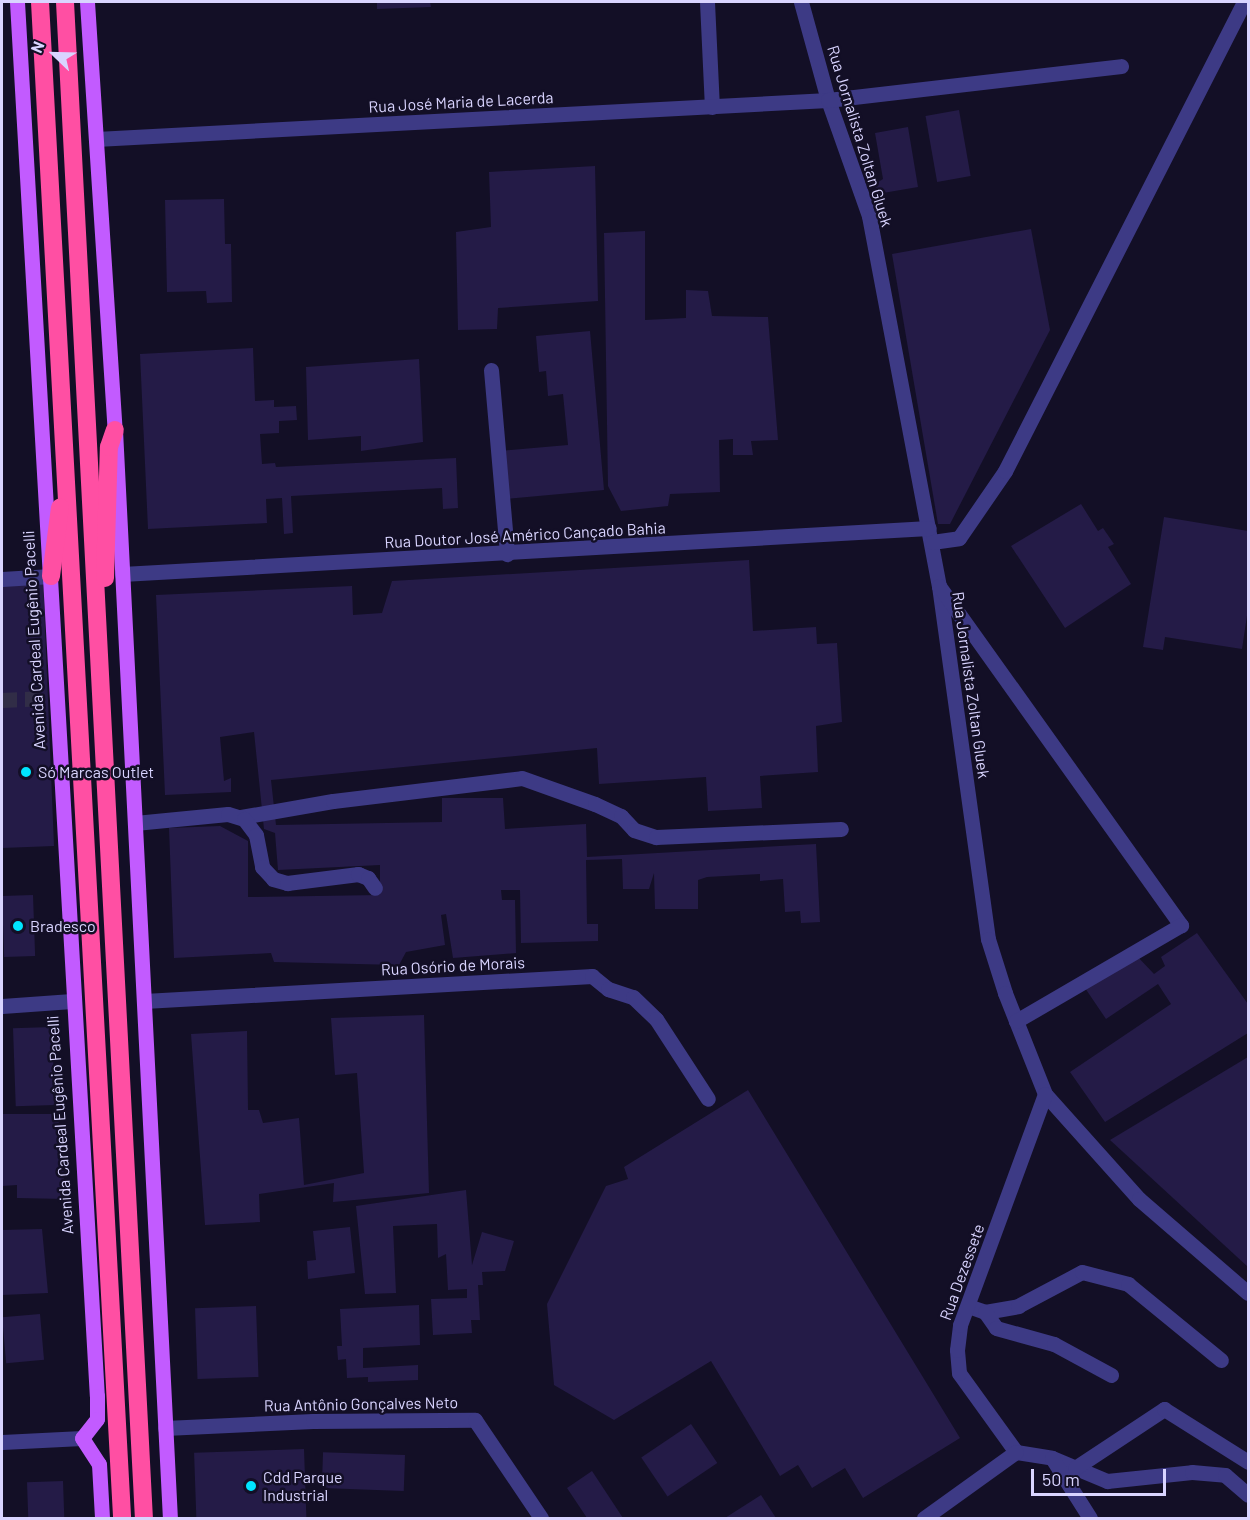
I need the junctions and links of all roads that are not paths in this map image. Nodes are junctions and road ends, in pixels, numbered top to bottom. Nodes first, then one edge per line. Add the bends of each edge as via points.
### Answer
1 (17, 2) edge
2 (40, 2) edge
3 (65, 2) edge
4 (87, 2) edge
5 (707, 2) edge
6 (801, 2) edge
7 (1244, 2) edge
8 (1121, 66) dead end
9 (828, 100) junction
10 (712, 107) junction
11 (96, 139) junction
12 (491, 370) dead end
13 (115, 430) junction
14 (66, 465) junction
15 (930, 535) junction
16 (507, 554) junction
17 (122, 574) junction
18 (51, 576) junction
19 (2, 579) edge
20 (939, 586) junction
21 (98, 648) junction
22 (241, 818) junction
23 (135, 823) junction
24 (841, 828) dead end
25 (375, 888) dead end
26 (144, 1000) junction
27 (72, 1001) junction
28 (2, 1006) edge
29 (1016, 1022) junction
30 (1045, 1094) junction
31 (708, 1099) dead end
32 (1248, 1293) edge
33 (968, 1306) junction
34 (985, 1311) junction
35 (1221, 1360) dead end
36 (1111, 1375) dead end
37 (165, 1428) junction
38 (82, 1438) junction
39 (2, 1442) edge
40 (1016, 1452) junction
41 (1052, 1458) junction
42 (1248, 1462) edge
43 (1075, 1468) junction
44 (1248, 1495) edge
45 (102, 1518) edge
46 (122, 1518) edge
47 (144, 1518) edge
48 (170, 1518) edge
49 (541, 1518) edge
50 (924, 1518) edge
51 (1090, 1518) edge

1 - 18 main road, Avenida Cardeal Eugênio Pacelli
2 - 14 highway
3 - 21 highway
4 - 11 main road
5 - 10 street
6 - 9 street, Rua Jornalista Zoltan Gluek
7 - 15 street, Rua Doutor José Américo Cançado Bahia via 1005,471 959,538
8 - 9 street, Rua José Maria de Lacerda
9 - 10 street, Rua José Maria de Lacerda
9 - 15 street, Rua Jornalista Zoltan Gluek via 869,216
10 - 11 street, Rua José Maria de Lacerda
11 - 13 main road
12 - 16 street
13 - 17 main road
13 - 21 highway via 109,447 104,628
14 - 18 highway
14 - 46 highway
15 - 16 street, Rua Doutor José Américo Cançado Bahia
15 - 20 street, Rua Jornalista Zoltan Gluek
16 - 17 street, Rua Doutor José Américo Cançado Bahia
17 - 23 main road
18 - 19 street
18 - 27 main road, Avenida Cardeal Eugênio Pacelli via 52,697
20 - 29 street, Rua Jornalista Zoltan Gluek via 988,939
20 - 29 street via 1181,925
21 - 47 highway
22 - 23 street via 228,814
22 - 24 street via 333,801 522,778 595,804 621,816 634,830 656,837
22 - 25 street via 256,835 262,867 273,879 287,883 358,874 368,878
23 - 26 main road
26 - 31 street, Rua Osório de Morais via 592,976 608,988 633,997 656,1019
26 - 37 main road
27 - 28 street
27 - 38 main road, Avenida Cardeal Eugênio Pacelli via 97,1396 97,1419
29 - 30 street, Rua Jornalista Zoltan Gluek
30 - 32 street, Rua Jornalista Zoltan Gluek via 1138,1199
30 - 33 street, Rua Dezessete
33 - 34 street
33 - 40 street, Rua Dezessete via 957,1350 959,1373
34 - 35 street via 1018,1306 1082,1272 1128,1284
34 - 36 street via 996,1328 1054,1344
37 - 48 main road
37 - 49 street, Rua Antônio Gonçalves Neto via 405,1418 475,1420
38 - 39 street
38 - 45 main road via 99,1464
40 - 41 street
40 - 50 street
41 - 43 street
41 - 51 street
42 - 43 street via 1164,1409
43 - 44 street via 1107,1481 1192,1472 1225,1475

